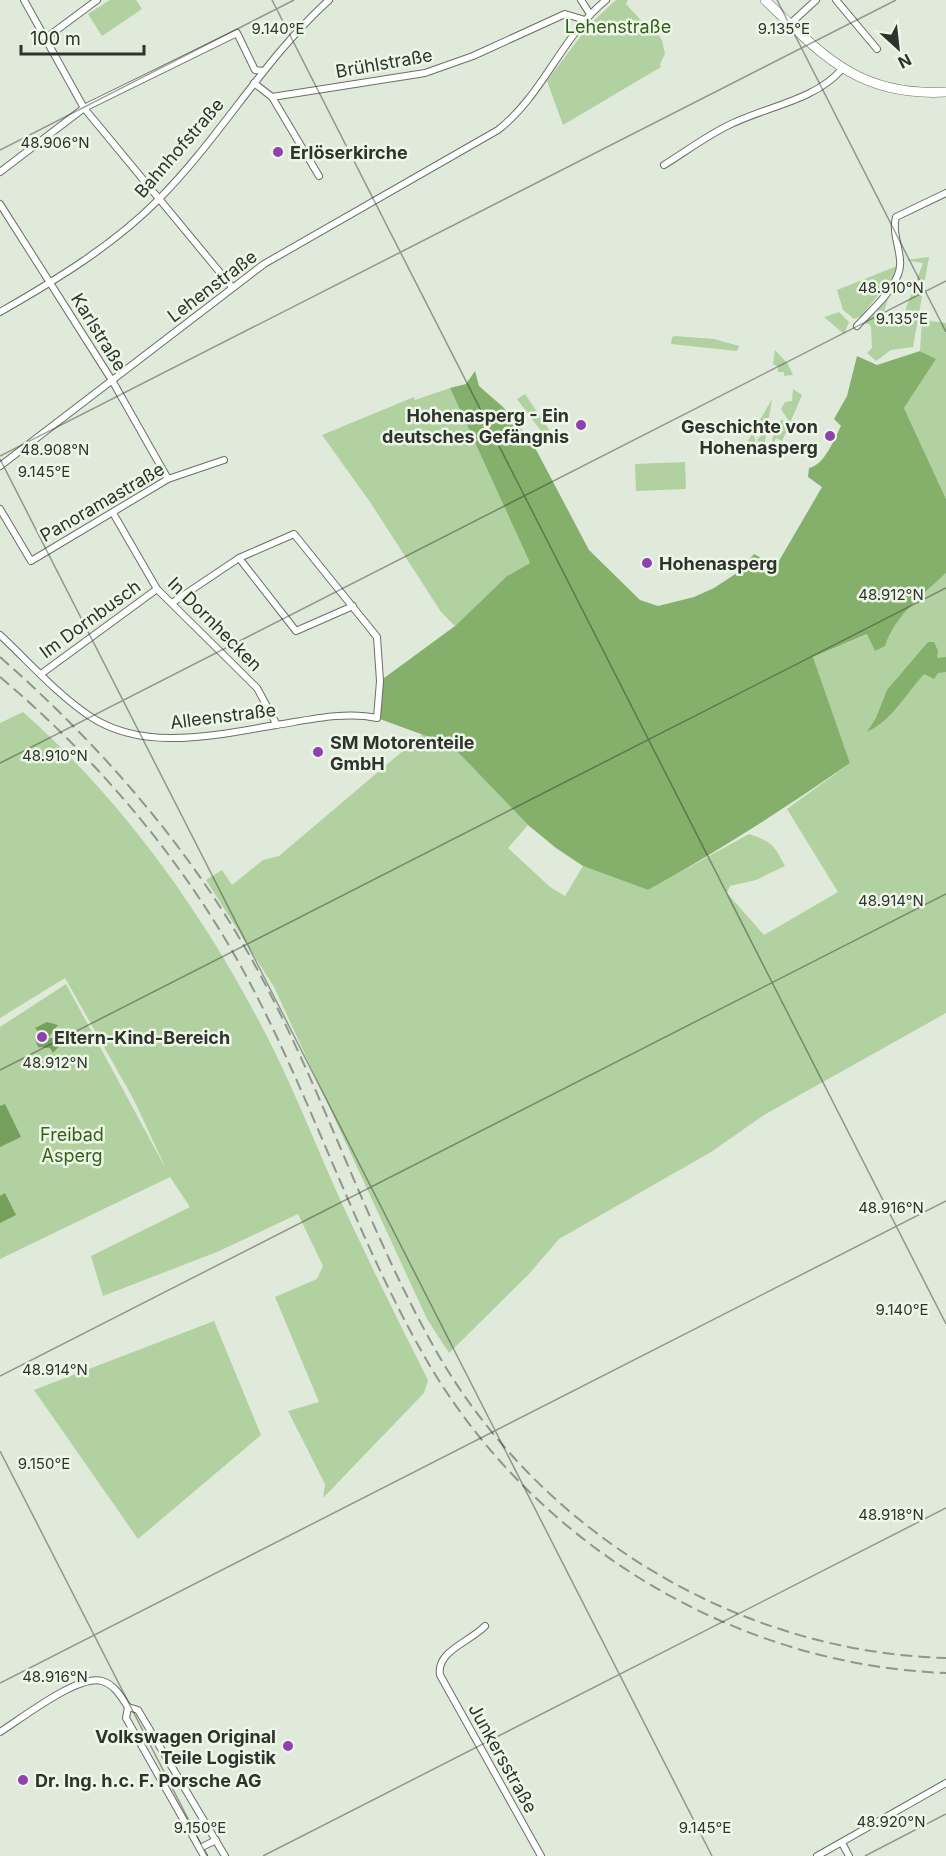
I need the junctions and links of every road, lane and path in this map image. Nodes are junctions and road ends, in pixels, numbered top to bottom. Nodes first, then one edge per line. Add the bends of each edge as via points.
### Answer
1 (24, 0) edge
2 (97, 0) edge
3 (329, 0) edge
4 (581, 0) edge
5 (606, 0) edge
6 (765, 0) edge
7 (816, 0) edge
8 (836, 0) edge
9 (590, 14) junction
10 (585, 20) junction
11 (790, 24) junction
12 (46, 38) junction
13 (877, 50) dead end
14 (842, 69) junction
15 (263, 71) junction
16 (254, 83) junction
17 (946, 92) edge
18 (272, 97) junction
19 (84, 108) junction
20 (664, 165) dead end
21 (0, 172) edge
22 (319, 176) dead end
23 (946, 193) edge
24 (159, 199) junction
25 (0, 204) edge
26 (51, 283) junction
27 (232, 287) junction
28 (0, 312) edge
29 (857, 327) dead end
30 (112, 382) junction
31 (224, 460) dead end
32 (0, 466) edge
33 (168, 479) junction
34 (0, 508) edge
35 (113, 513) junction
36 (240, 558) junction
37 (158, 589) junction
38 (172, 603) junction
39 (353, 606) junction
40 (0, 635) edge
41 (41, 674) junction
42 (277, 725) junction
43 (485, 1626) dead end
44 (128, 1707) junction
45 (0, 1732) edge
46 (946, 1783) edge
47 (216, 1840) junction
48 (842, 1842) junction
49 (200, 1848) junction
50 (204, 1856) edge
51 (225, 1856) edge
52 (541, 1856) edge
53 (817, 1856) edge
54 (849, 1856) edge

1 - 12 street
2 - 12 street
3 - 15 street, Bahnhofstraße via 297,29
4 - 9 street
5 - 9 street, Lehenstraße
6 - 11 main road
7 - 11 street
8 - 13 street
9 - 10 street, Lehenstraße
10 - 18 street, Brühlstraße via 565,14 473,56 416,75
10 - 27 street, Lehenstraße via 520,108 498,130 264,264
11 - 14 main road
12 - 19 street
14 - 17 main road via 890,89
14 - 20 street via 813,90 727,126
15 - 16 street, Bahnhofstraße
15 - 19 street via 255,69 237,33
16 - 18 street
16 - 24 street, Bahnhofstraße
18 - 22 street
19 - 21 street
19 - 24 street
23 - 29 street via 896,217 901,263 898,278
24 - 26 street, Bahnhofstraße
24 - 27 street
25 - 26 street, Karlstraße
26 - 28 street, Bahnhofstraße
26 - 30 street, Karlstraße
27 - 30 street, Lehenstraße
30 - 32 street, Lehenstraße
30 - 33 street, Karlstraße
31 - 33 street, Panoramastraße
33 - 35 street, Panoramastraße
34 - 35 street, Panoramastraße via 31,561
35 - 37 street, In Dornhecken
36 - 38 street
36 - 39 street via 294,534
36 - 39 street via 296,631
37 - 38 street, In Dornhecken
37 - 41 street, Im Dornbusch
38 - 42 street, In Dornhecken via 257,688
39 - 42 street, Alleenstraße via 378,641 376,718 363,715
40 - 41 street, Alleenstraße
41 - 42 street, Alleenstraße via 89,716 116,730 185,739
43 - 52 street, Junkersstraße via 444,1656 438,1666 440,1675
44 - 45 street via 113,1687 100,1680 65,1690
44 - 47 street via 138,1710
44 - 49 street via 126,1718
46 - 48 street
47 - 49 street
47 - 51 street
48 - 53 street
48 - 54 street
49 - 50 street

